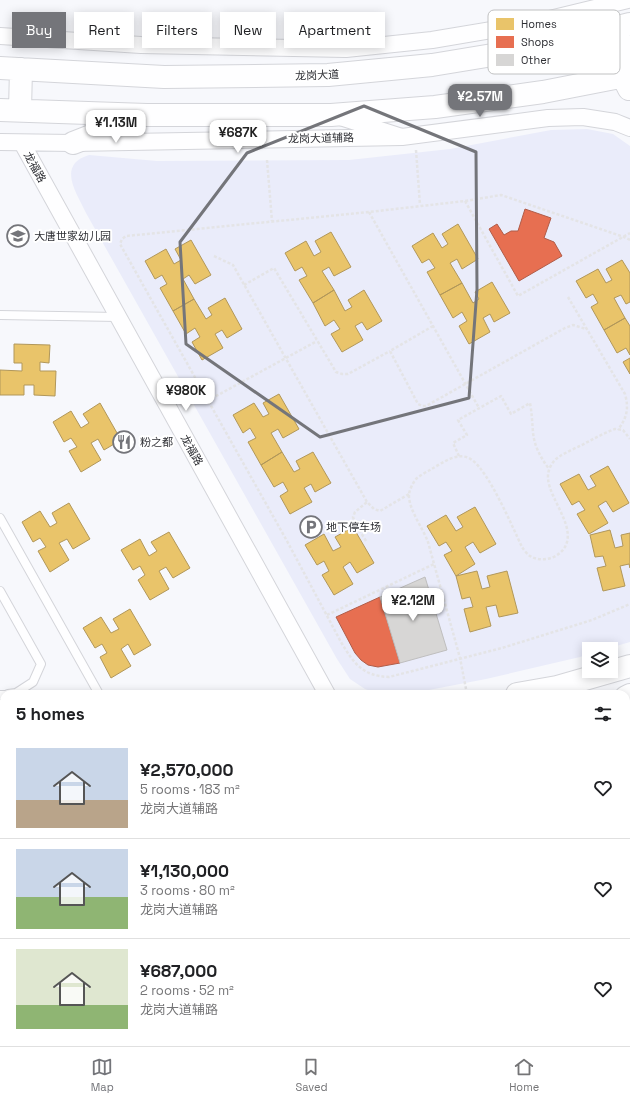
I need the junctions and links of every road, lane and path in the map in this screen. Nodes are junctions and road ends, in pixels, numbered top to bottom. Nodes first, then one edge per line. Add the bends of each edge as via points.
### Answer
1 (628, 0) edge
2 (585, 10) edge
3 (488, 30) edge
4 (626, 30) edge
5 (0, 36) edge
6 (488, 56) edge
7 (10, 68) edge
8 (628, 81) edge
9 (10, 110) edge
10 (147, 114) junction
11 (331, 114) junction
12 (630, 128) edge
13 (408, 137) junction
14 (0, 142) edge
15 (22, 143) junction
16 (73, 143) junction
17 (267, 160) dead end
18 (465, 201) junction
19 (420, 205) junction
20 (369, 212) junction
21 (272, 220) junction
22 (630, 233) edge
23 (624, 237) junction
24 (630, 240) edge
25 (214, 256) dead end
26 (244, 285) junction
27 (568, 297) dead end
28 (0, 315) edge
29 (118, 317) junction
30 (433, 326) junction
31 (586, 329) junction
32 (317, 341) junction
33 (390, 351) junction
34 (285, 358) junction
35 (465, 384) junction
36 (207, 401) junction
37 (479, 408) junction
38 (618, 430) junction
39 (630, 439) edge
40 (459, 456) junction
41 (549, 470) junction
42 (409, 494) junction
43 (367, 502) junction
44 (0, 518) edge
45 (366, 541) dead end
46 (434, 564) junction
47 (0, 591) edge
48 (630, 604) edge
49 (326, 615) junction
50 (460, 658) junction
51 (630, 666) edge
52 (21, 690) edge
53 (97, 690) edge
54 (325, 690) edge
55 (466, 690) edge
56 (537, 690) edge

1 - 2 street
3 - 5 street via 432,40 346,49 141,45
4 - 8 main road
6 - 7 main road, 龙岗大道 via 432,65 328,76 164,77
7 - 9 main road
8 - 11 main road via 435,107
9 - 10 main road
10 - 11 main road
10 - 16 main road
11 - 13 street, 龙岗大道辅路
12 - 13 street, 龙岗大道辅路 via 615,122 583,117 548,118
13 - 16 street, 龙岗大道辅路
13 - 19 path
14 - 15 street, 龙岗大道辅路
15 - 16 street, 龙岗大道辅路
15 - 29 street, 龙福路
17 - 21 path
18 - 19 path
18 - 23 path via 501,195
18 - 23 path via 518,296
19 - 20 path
20 - 21 path
20 - 30 path
21 - 36 path via 126,236 120,244
22 - 23 path
23 - 24 path
25 - 26 path via 233,265
26 - 32 path via 274,268
26 - 34 path
27 - 31 path
28 - 29 lane
29 - 54 street, 龙福路
30 - 33 path
30 - 35 path
31 - 35 path via 573,326 565,328
31 - 38 path via 625,394 628,405
32 - 33 path via 336,372 342,374 348,374
32 - 34 path
33 - 35 path via 418,404 422,406
34 - 36 path
34 - 43 path
35 - 37 path
36 - 49 path
37 - 40 path via 458,420 467,435 453,443
37 - 41 path via 502,396 511,414 530,403 536,445
38 - 39 path via 623,430
38 - 41 path via 610,431 560,456 552,462
40 - 41 path via 470,458 479,466 522,547 529,556 540,560 559,555 567,543 568,530 550,486
40 - 42 path via 448,459 417,478
42 - 43 path via 380,511
42 - 46 path via 411,506 425,533
43 - 45 path via 353,517
44 - 53 lane
46 - 49 path
46 - 50 path
47 - 52 lane via 41,664 33,682
48 - 50 path via 592,620 502,648
49 - 50 path via 349,657 369,673 389,677
50 - 55 path
51 - 56 main road

